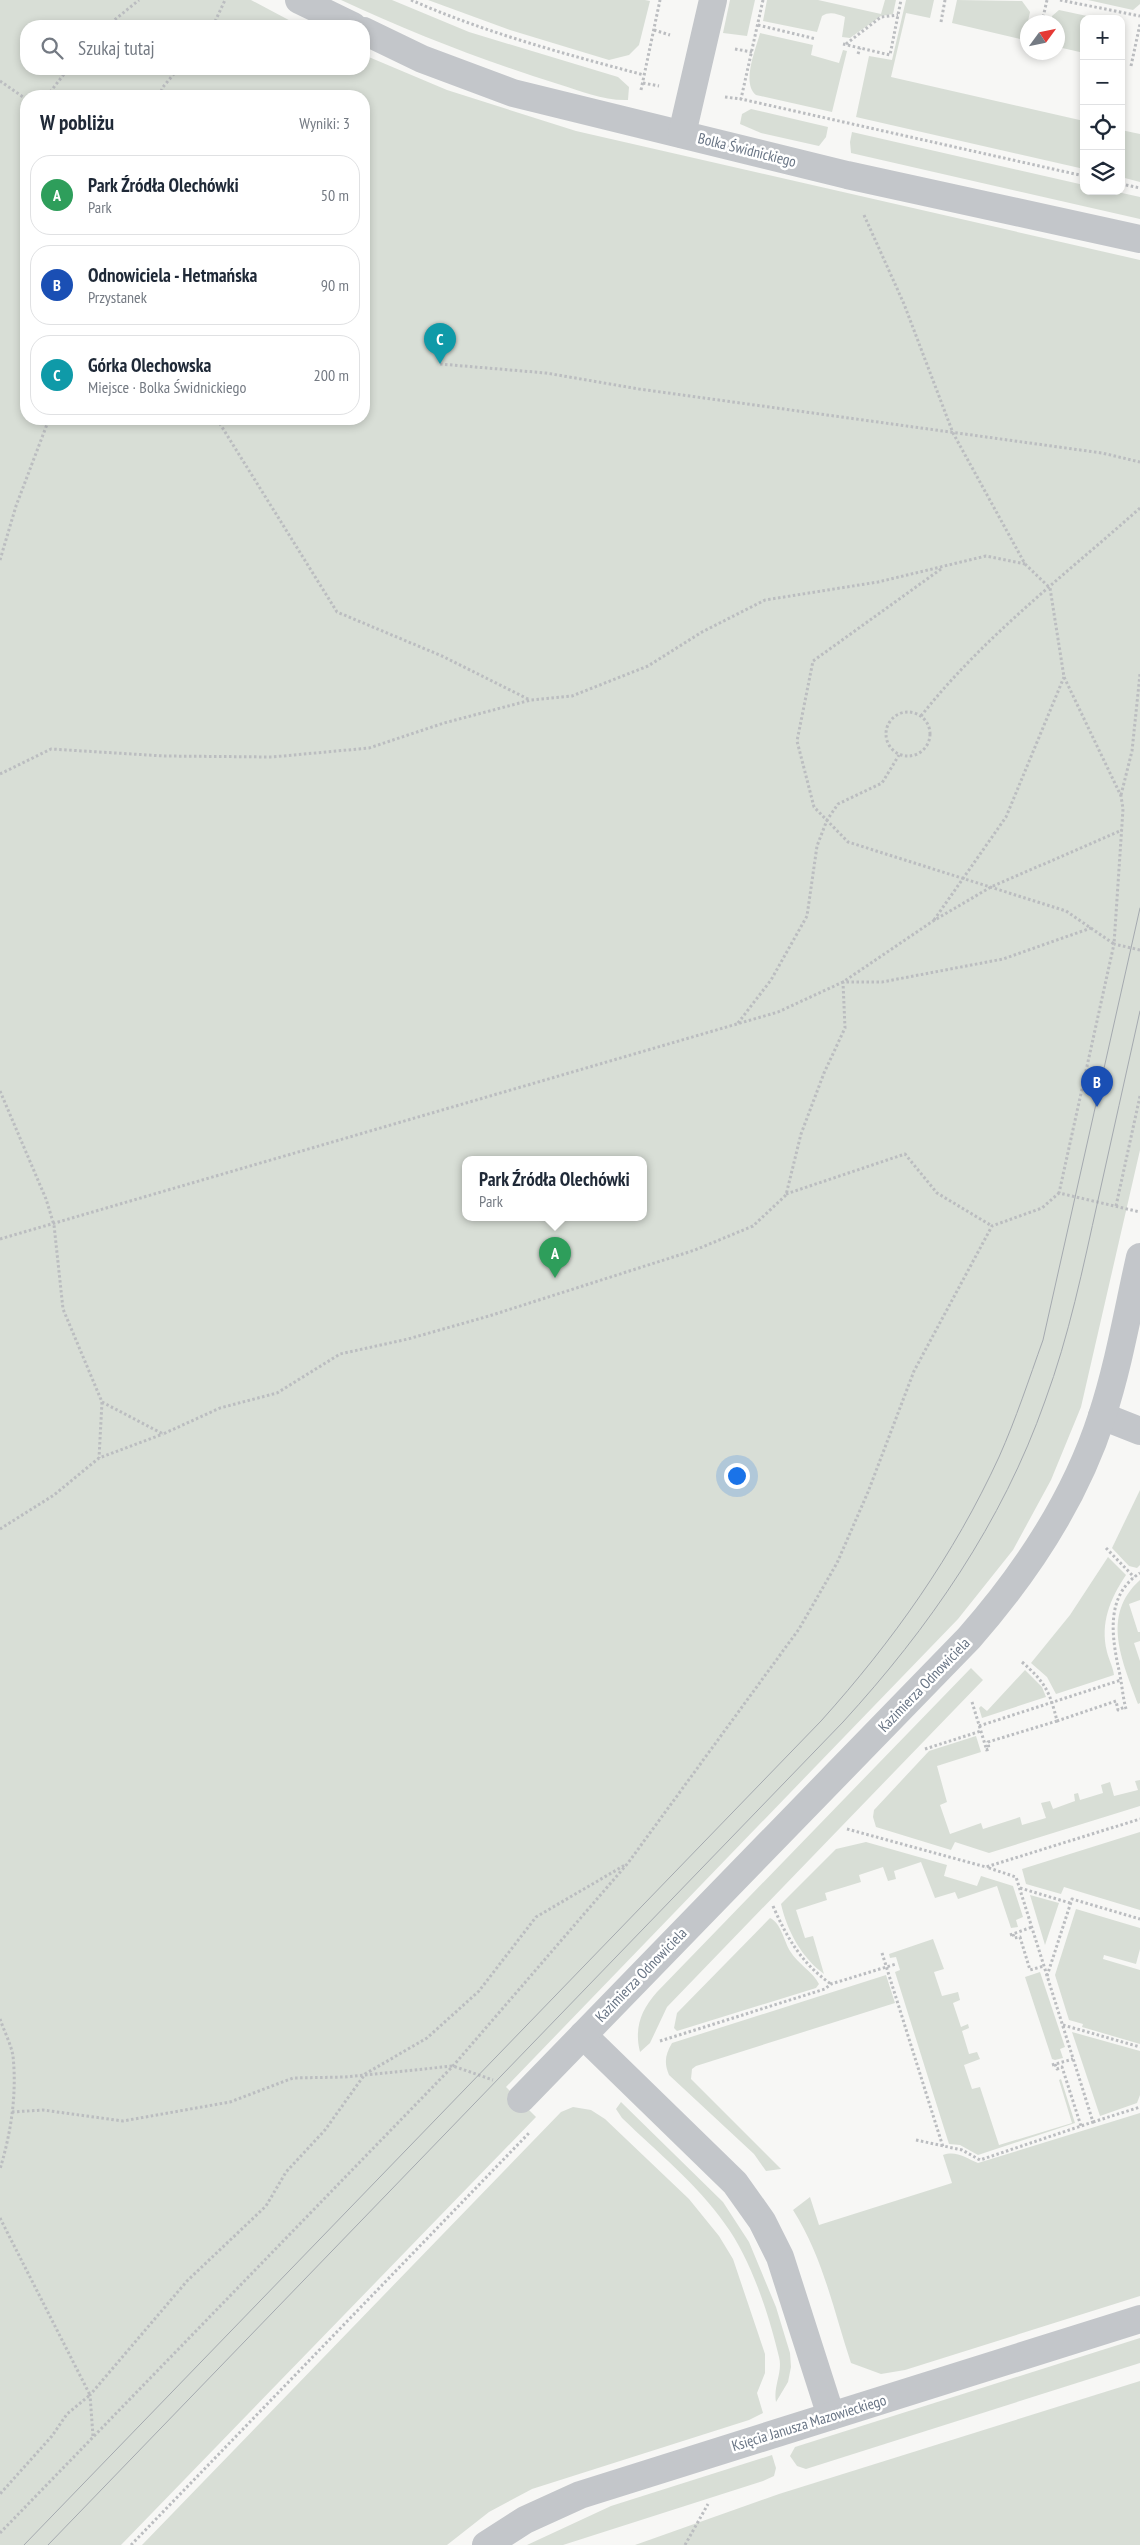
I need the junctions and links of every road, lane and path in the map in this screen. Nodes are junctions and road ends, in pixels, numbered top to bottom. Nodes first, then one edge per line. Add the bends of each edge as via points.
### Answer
1 (139, 0) edge
2 (225, 0) edge
3 (299, 0) edge
4 (411, 0) edge
5 (660, 0) edge
6 (712, 0) edge
7 (763, 0) edge
8 (901, 0) edge
9 (945, 0) edge
10 (1047, 0) edge
11 (1060, 0) edge
12 (898, 15) junction
13 (1044, 15) edge
14 (1140, 16) edge
15 (115, 20) edge
16 (216, 20) edge
17 (341, 20) edge
18 (941, 22) dead end
19 (1140, 24) edge
20 (758, 25) junction
21 (370, 34) edge
22 (816, 39) dead end
23 (860, 48) junction
24 (858, 54) dead end
25 (1131, 66) dead end
26 (63, 75) edge
27 (173, 75) edge
28 (644, 75) junction
29 (0, 81) edge
30 (52, 90) edge
31 (162, 90) edge
32 (20, 95) edge
33 (633, 124) junction
34 (682, 134) junction
35 (847, 175) junction
36 (1080, 175) edge
37 (1125, 185) edge
38 (1140, 188) edge
39 (1140, 239) edge
40 (440, 364) dead end
41 (47, 425) edge
42 (221, 425) edge
43 (953, 433) junction
44 (1140, 462) edge
45 (1140, 508) edge
46 (0, 560) edge
47 (1025, 564) junction
48 (944, 568) junction
49 (1050, 588) junction
50 (1140, 674) edge
51 (1064, 677) junction
52 (530, 700) junction
53 (922, 716) junction
54 (899, 755) junction
55 (0, 774) edge
56 (1121, 796) junction
57 (826, 820) junction
58 (1122, 830) junction
59 (963, 878) junction
60 (991, 887) junction
61 (933, 921) junction
62 (1091, 928) junction
63 (1114, 944) junction
64 (1140, 950) edge
65 (843, 982) junction
66 (738, 1023) junction
67 (0, 1090) edge
68 (1140, 1096) edge
69 (1059, 1194) junction
70 (786, 1195) junction
71 (1116, 1206) junction
72 (1140, 1212) edge
73 (54, 1225) junction
74 (992, 1226) junction
75 (0, 1239) edge
76 (1140, 1258) edge
77 (102, 1402) junction
78 (1102, 1416) junction
79 (1140, 1431) edge
80 (162, 1434) junction
81 (99, 1458) junction
82 (0, 1529) edge
83 (1106, 1548) dead end
84 (1140, 1573) edge
85 (1134, 1577) junction
86 (1022, 1662) dead end
87 (1121, 1680) junction
88 (972, 1702) dead end
89 (1052, 1702) junction
90 (1057, 1721) junction
91 (979, 1726) junction
92 (981, 1731) junction
93 (925, 1749) dead end
94 (1140, 1819) edge
95 (848, 1829) dead end
96 (628, 1863) junction
97 (986, 1868) junction
98 (1020, 1888) junction
99 (1070, 1903) junction
100 (773, 1906) dead end
101 (1140, 1919) edge
102 (1032, 1927) junction
103 (882, 1954) dead end
104 (896, 1964) dead end
105 (1044, 1966) junction
106 (887, 1968) junction
107 (1047, 1976) junction
108 (831, 1984) junction
109 (0, 2019) edge
110 (1063, 2025) junction
111 (583, 2035) junction
112 (660, 2041) dead end
113 (1140, 2047) edge
114 (1073, 2058) junction
115 (453, 2066) junction
116 (364, 2074) junction
117 (521, 2098) junction
118 (1140, 2107) edge
119 (12, 2112) junction
120 (1093, 2122) junction
121 (1081, 2126) junction
122 (916, 2140) dead end
123 (943, 2147) junction
124 (0, 2169) edge
125 (0, 2218) edge
126 (1140, 2319) edge
127 (90, 2395) junction
128 (831, 2416) junction
129 (93, 2436) junction
130 (0, 2494) edge
131 (708, 2504) dead end
132 (0, 2533) edge
133 (131, 2545) edge
134 (486, 2545) edge
135 (685, 2545) edge

1 - 15 path
2 - 16 path
3 - 17 street
4 - 28 path via 529,44
5 - 28 path
6 - 34 street
7 - 20 path
8 - 12 path
9 - 18 path
10 - 13 path
11 - 14 path
12 - 23 path via 890,55
12 - 23 path via 881,17 845,44
19 - 25 path
20 - 22 path
20 - 36 path via 742,99
21 - 33 street, Bolka Świdnickiego via 422,59 513,93
23 - 24 path
26 - 30 path
27 - 31 path
28 - 33 path
29 - 32 path
33 - 34 street, Bolka Świdnickiego
34 - 35 street, Bolka Świdnickiego
35 - 39 street, Bolka Świdnickiego
35 - 43 path via 904,304
37 - 38 path
40 - 43 path via 546,373
41 - 46 path via 16,506
42 - 52 path via 337,612 442,656
43 - 44 path via 1093,452
43 - 47 path
45 - 49 path
47 - 48 path via 986,556
47 - 49 path
48 - 52 path via 765,600 702,632 648,666 572,696
48 - 57 path via 813,661 797,741 814,807
49 - 51 path
49 - 53 path via 983,646 950,680
50 - 56 path via 1132,751
51 - 56 path
51 - 59 path via 1006,817
52 - 55 path via 444,723 369,748 272,757 164,756 51,749
53 - 54 path via 930,726 930,740 923,751 912,757
53 - 54 path via 904,712 889,723 886,735 890,747
54 - 57 path via 882,783 838,804
56 - 58 path
57 - 59 path via 848,842
57 - 66 path via 817,846 807,916 771,980
58 - 60 path
58 - 63 path
59 - 60 path
59 - 61 path
60 - 61 path
60 - 62 path via 1066,911
61 - 65 path
62 - 63 path
62 - 65 path via 1002,959 882,982
63 - 64 path
63 - 69 path
65 - 66 path via 778,1012
65 - 70 path via 845,1028 801,1134
66 - 73 path
67 - 73 path
68 - 71 path
69 - 71 path
69 - 74 path via 1042,1208
70 - 74 path via 905,1154 937,1193
70 - 80 path via 753,1226 695,1250 488,1316 340,1354 277,1393 220,1408
71 - 72 path
73 - 75 path
73 - 77 path via 63,1309
74 - 96 path via 914,1371 837,1563 799,1629
76 - 78 street, Kazimierza Odnowiciela
77 - 80 path
77 - 81 path
78 - 79 street
78 - 111 street, Kazimierza Odnowiciela via 1065,1505 1007,1595
80 - 81 path
81 - 82 path via 54,1495
83 - 85 path
84 - 85 path
85 - 87 path via 1116,1602 1113,1618 1113,1648
86 - 89 path via 1043,1680
87 - 89 path
87 - 90 path via 1126,1708 1118,1710 1116,1702
88 - 91 path
89 - 90 path
89 - 91 path
90 - 92 path via 988,1742 990,1749 987,1751
91 - 92 path
92 - 93 path
94 - 97 path
95 - 97 path
96 - 115 path
96 - 116 path via 536,1917 479,1991 434,2032
97 - 98 path via 1016,1877
98 - 99 path
98 - 102 path
99 - 101 path via 1072,1899
99 - 107 path
100 - 108 path via 796,1952
102 - 105 path
102 - 105 path via 1011,1934 1014,1938 1020,1937 1030,1970
103 - 106 path
104 - 106 path
105 - 107 path
106 - 108 path
106 - 123 path
107 - 110 path
108 - 112 path via 825,1989
109 - 119 path via 13,2055
110 - 113 path
110 - 114 path
111 - 117 street, Kazimierza Odnowiciela
111 - 128 street, Kazimierza Odnowiciela via 722,2170 762,2221 780,2257
114 - 120 path
114 - 121 path via 1054,2065 1057,2069 1062,2067
115 - 116 path
115 - 117 path via 509,2087
115 - 129 path
116 - 119 path via 293,2078 230,2102 123,2121 43,2110
116 - 127 path via 325,2130 286,2172 266,2206 187,2281
117 - 133 path via 542,2120
118 - 120 path
119 - 124 path
120 - 121 path
121 - 123 path via 980,2160 962,2150
122 - 123 path
125 - 127 path
126 - 128 street, Księcia Janusza Mazowieckiego
127 - 129 path
127 - 130 path via 68,2414
128 - 134 street, Księcia Janusza Mazowieckiego via 580,2495 526,2520
129 - 132 path
131 - 135 path

